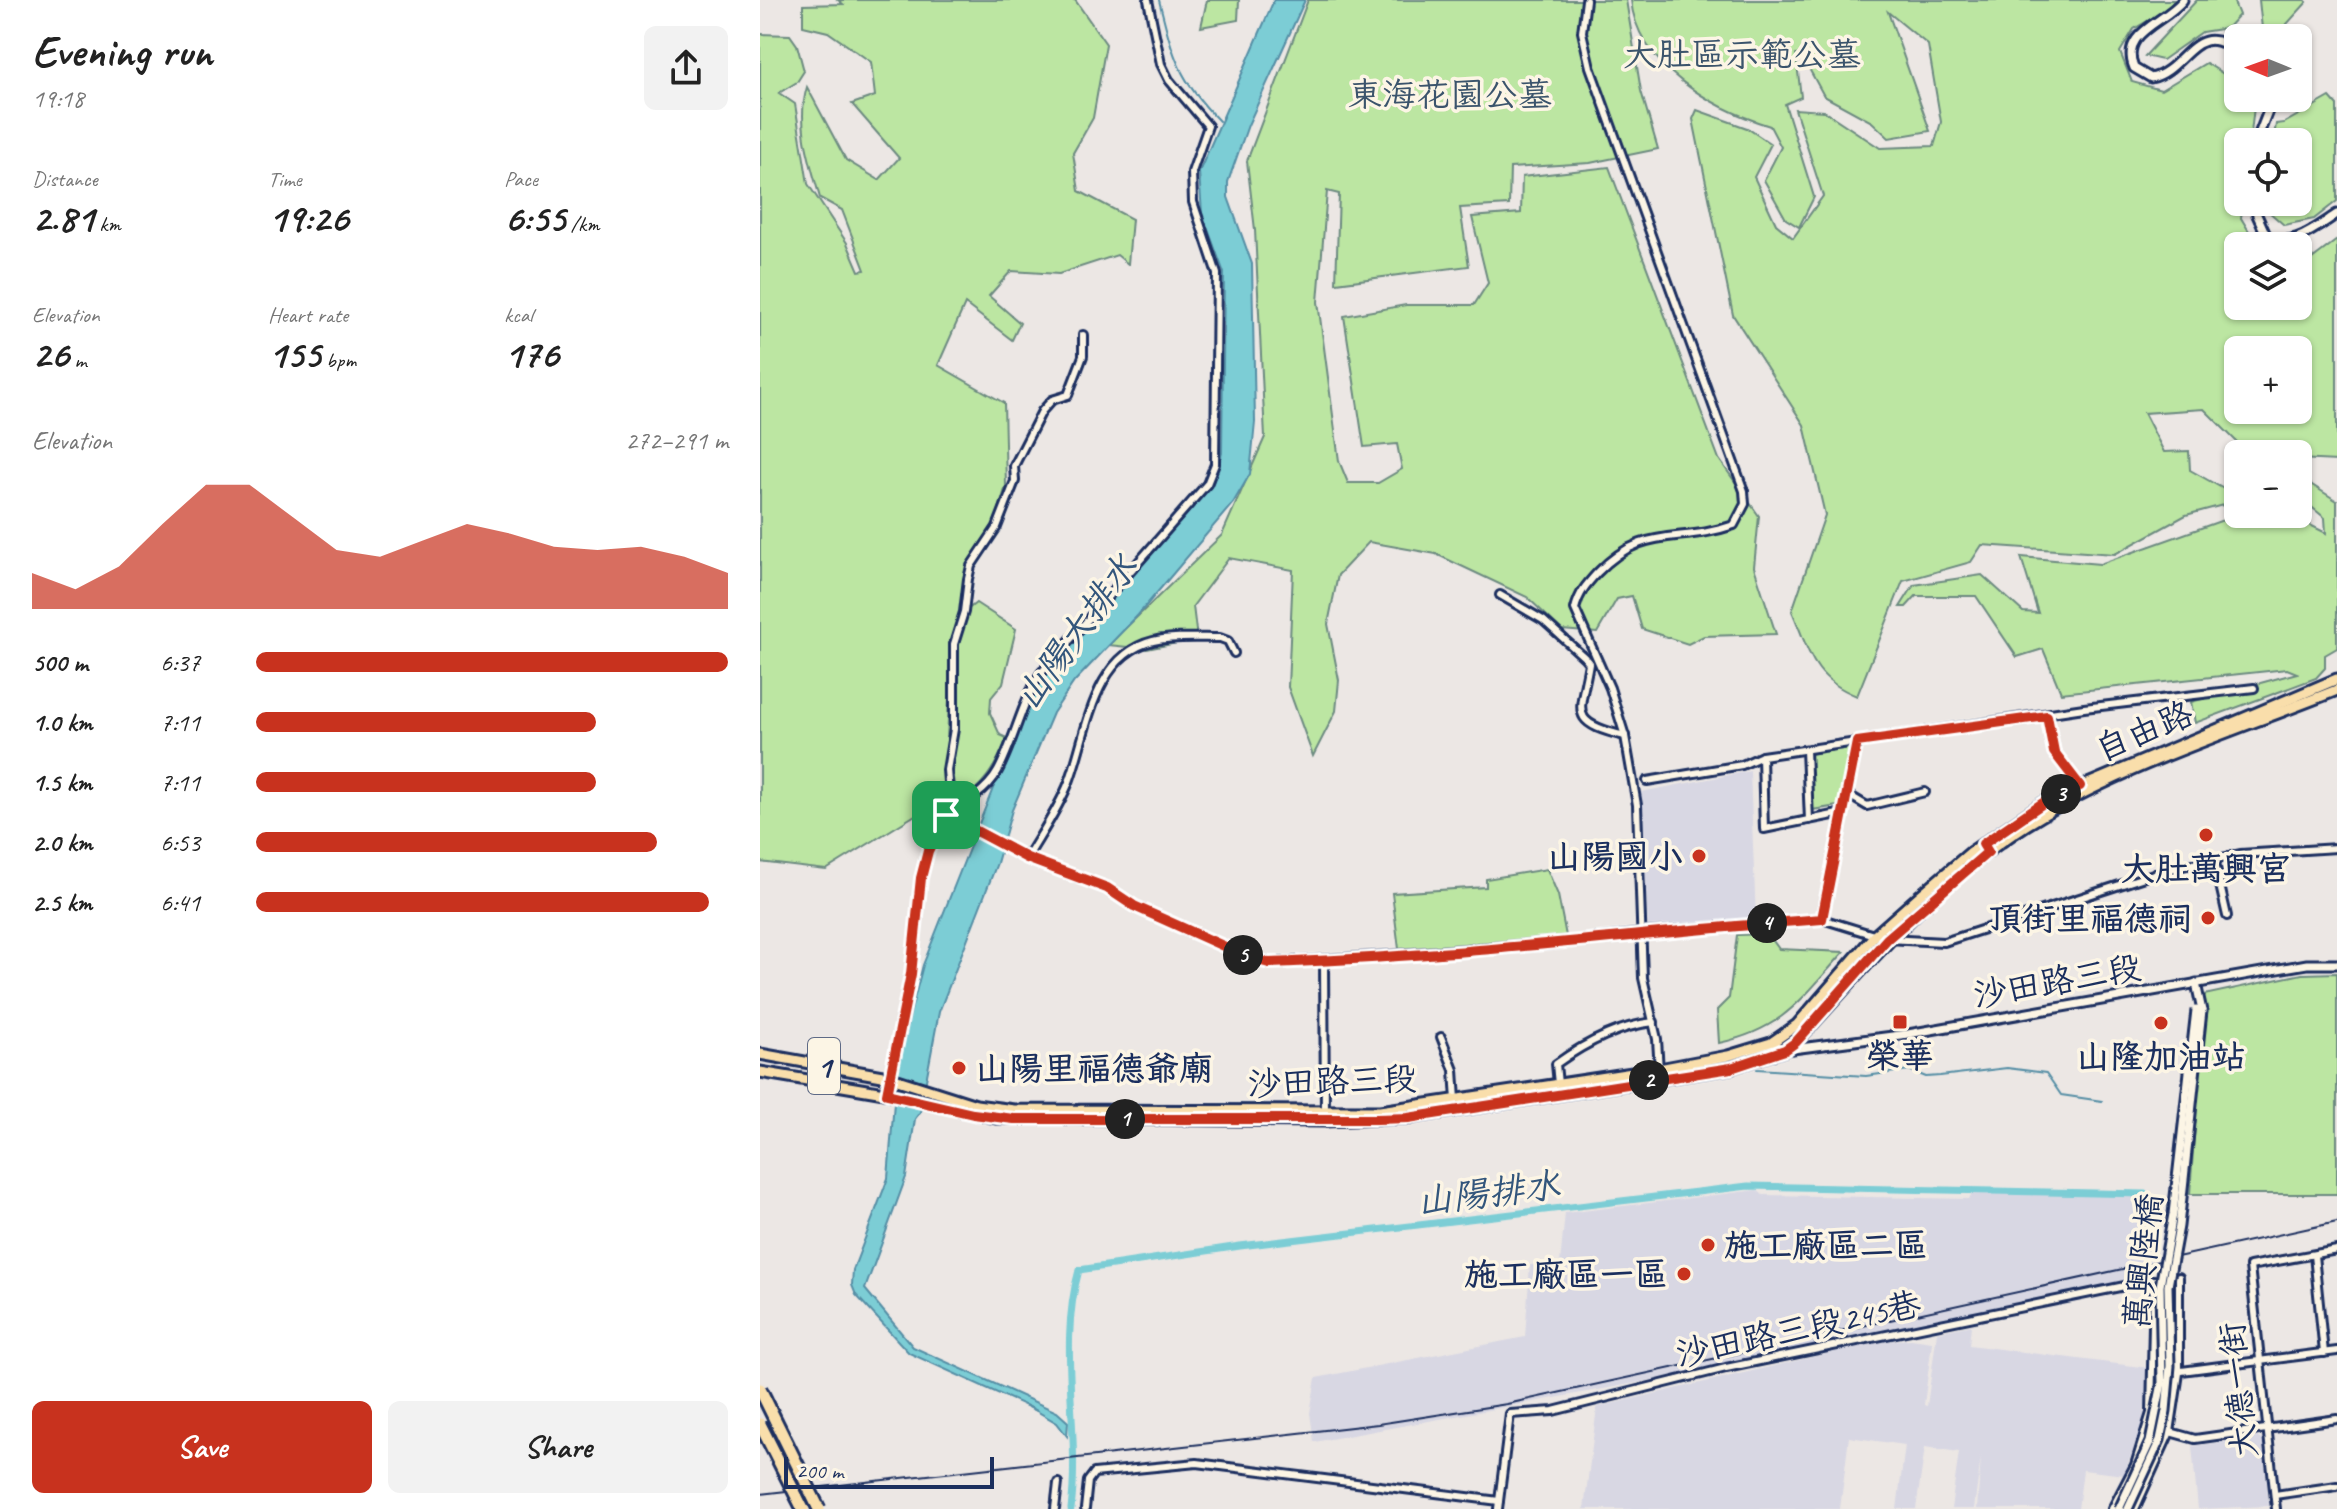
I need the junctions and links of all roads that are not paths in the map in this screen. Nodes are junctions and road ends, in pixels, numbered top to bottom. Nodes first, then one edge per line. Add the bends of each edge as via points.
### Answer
1 (1148, 0) edge
2 (1586, 0) edge
3 (2183, 0) edge
4 (2224, 43) edge
5 (2337, 214) edge
6 (2260, 216) edge
7 (1083, 335) dead end
8 (1500, 595) dead end
9 (1234, 653) dead end
10 (2337, 679) edge
11 (2254, 688) dead end
12 (2337, 690) edge
13 (2047, 716) junction
14 (1625, 736) junction
15 (1857, 742) junction
16 (1806, 750) junction
17 (1762, 756) junction
18 (1647, 781) dead end
19 (2080, 786) junction
20 (1925, 792) dead end
21 (1847, 794) junction
22 (1843, 813) junction
23 (946, 815) junction
24 (1809, 820) junction
25 (1986, 848) junction
26 (2337, 848) edge
27 (1027, 858) junction
28 (2214, 859) junction
29 (2227, 916) dead end
30 (1822, 919) junction
31 (1642, 933) junction
32 (1874, 936) junction
33 (1887, 939) junction
34 (1324, 961) junction
35 (2337, 964) edge
36 (2196, 983) junction
37 (2199, 1011) junction
38 (1654, 1022) junction
39 (1441, 1037) dead end
40 (1771, 1043) junction
41 (1785, 1050) junction
42 (760, 1054) edge
43 (760, 1072) edge
44 (1660, 1074) junction
45 (894, 1078) junction
46 (1558, 1084) junction
47 (892, 1094) junction
48 (1508, 1097) junction
49 (1456, 1100) junction
50 (1325, 1117) junction
51 (2337, 1250) edge
52 (2314, 1255) junction
53 (2179, 1277) dead end
54 (2152, 1309) junction
55 (2177, 1309) junction
56 (2337, 1351) edge
57 (2324, 1353) junction
58 (2262, 1362) junction
59 (2154, 1372) junction
60 (2179, 1373) junction
61 (760, 1389) edge
62 (2337, 1419) edge
63 (760, 1424) edge
64 (2268, 1427) junction
65 (2170, 1432) junction
66 (1058, 1483) dead end
67 (2337, 1486) edge
68 (2275, 1495) junction
69 (1498, 1505) edge
70 (803, 1509) edge
71 (819, 1509) edge
72 (1055, 1509) edge
73 (1085, 1509) edge
74 (2112, 1509) edge
75 (2119, 1509) edge
76 (2128, 1509) edge
77 (2135, 1509) edge
78 (2276, 1509) edge

1 - 23 street via 1161,64 1208,126 1192,172 1193,202 1217,274 1215,464 1207,484 1041,673 997,773 977,795
2 - 14 street via 1582,32 1590,67 1744,491 1743,509 1734,525 1636,542 1615,554 1583,588 1575,609
3 - 4 street via 2137,35 2131,45 2134,68 2151,78 2162,76 2197,44
5 - 6 street via 2295,239 2281,241 2266,235
7 - 23 street via 1083,356 1068,395 1052,400 1042,411 1014,466 1015,481 997,527 971,566 954,644
8 - 14 street via 1543,620 1584,657 1589,663 1579,708 1585,722
9 - 27 street via 1220,638 1156,640 1114,666 1087,720 1068,785
10 - 19 main road, 自由路 / 1
11 - 13 street
12 - 25 main road, 自由路 / 1 via 2104,783
13 - 15 street
13 - 19 street via 2054,752
14 - 31 street via 1637,805
15 - 16 street
15 - 21 street
16 - 17 street
16 - 24 street
17 - 18 street via 1742,765
17 - 24 street via 1764,829
19 - 25 main road, 自由路 / 1 via 2043,803
20 - 21 street via 1867,806
21 - 22 street
22 - 24 street
22 - 30 street
23 - 27 street
23 - 45 street via 921,878
25 - 32 main road, 自由路 / 1
25 - 33 main road, 自由路 / 1
26 - 28 street
27 - 34 street via 1107,888 1134,906 1250,958 1269,963
28 - 29 street
28 - 33 street via 1944,942
30 - 31 street
30 - 32 street
31 - 34 street
31 - 38 street via 1643,978
32 - 33 street
32 - 40 main road, 自由路 / 1 via 1797,1025
33 - 41 main road, 自由路 / 1
34 - 50 street
35 - 36 street, 沙田路三段 via 2307,964
36 - 37 street
36 - 41 street, 沙田路三段
37 - 75 street, 萬興陸橋, bridge via 2160,1286 2162,1383 2150,1442
37 - 76 street, 萬興陸橋, bridge via 2179,1226 2168,1286 2166,1411 2160,1440
38 - 44 street
38 - 46 street via 1626,1025 1569,1055 1556,1064
39 - 49 street via 1454,1070
40 - 41 street
40 - 44 main road, 沙田路三段 / 1
41 - 44 main road, 沙田路三段 / 1 via 1731,1068
42 - 45 main road, 1
43 - 47 main road, 1
44 - 46 main road, 沙田路三段 / 1
44 - 48 main road, 沙田路三段 / 1
45 - 47 street
45 - 50 main road, 沙田路三段 / 1 via 976,1105 1014,1110
46 - 48 main road, 沙田路三段 / 1
47 - 50 main road, 沙田路三段 / 1 via 1014,1119
48 - 49 main road, 沙田路三段 / 1
48 - 50 main road, 沙田路三段 / 1 via 1408,1118
49 - 50 main road, 沙田路三段 / 1
51 - 52 street
52 - 57 street
52 - 58 street, 大德一街 via 2250,1266
53 - 55 street
54 - 55 street
54 - 59 street
54 - 69 street, 沙田路三段245巷 via 2154,1280 1726,1368 1553,1411 1510,1414
55 - 60 street
56 - 57 street
57 - 58 street
58 - 60 street
58 - 64 street, 大德一街
59 - 60 street
59 - 74 street via 2145,1436
60 - 65 street
61 - 71 highway, bridge
62 - 64 street
63 - 70 highway, bridge
64 - 65 street via 2195,1439
64 - 68 street, 大德一街
65 - 77 street
66 - 72 street
67 - 68 street
68 - 78 street, 大德一街
69 - 73 street, 沙田路三段245巷 via 1197,1463 1094,1473

